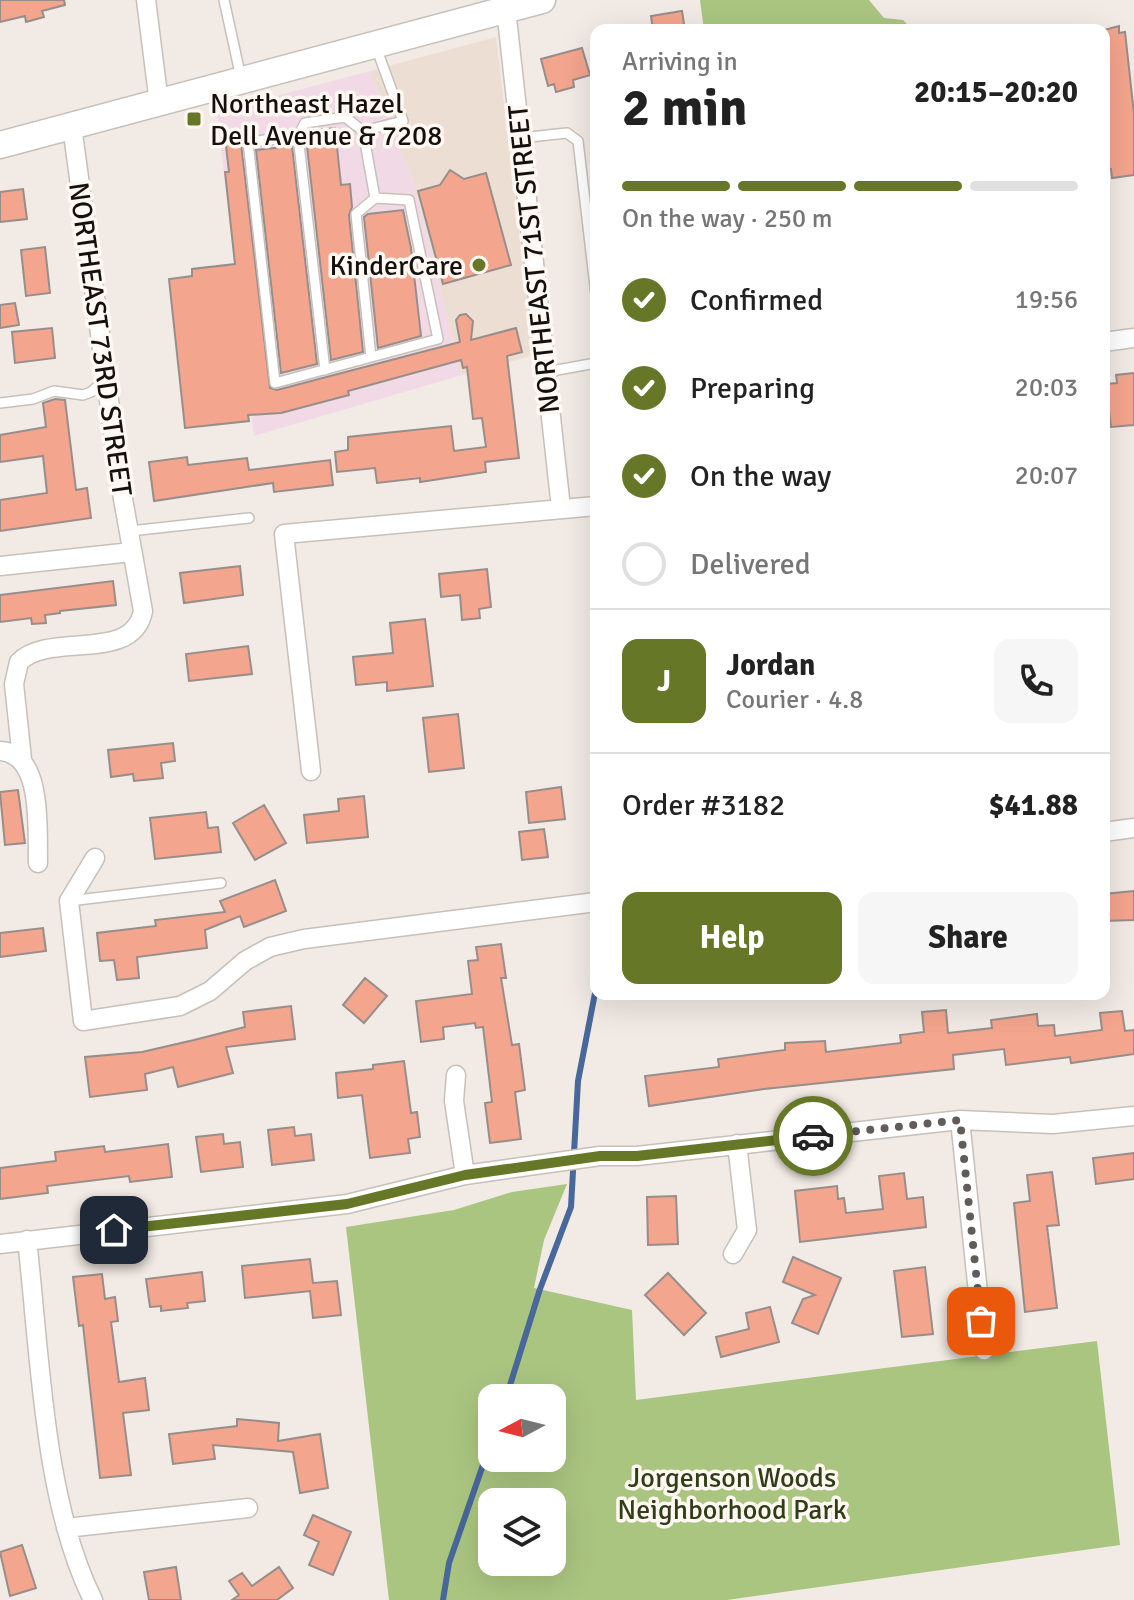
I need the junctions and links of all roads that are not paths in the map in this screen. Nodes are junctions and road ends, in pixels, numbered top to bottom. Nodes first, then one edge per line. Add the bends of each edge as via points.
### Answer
1 (146, 0) edge
2 (224, 0) edge
3 (542, 0) edge
4 (506, 5) edge
5 (375, 45) junction
6 (242, 80) junction
7 (159, 103) junction
8 (72, 126) junction
9 (363, 131) junction
10 (298, 136) junction
11 (520, 138) junction
12 (0, 145) edge
13 (375, 198) junction
14 (590, 244) edge
15 (1134, 338) edge
16 (1110, 341) edge
17 (371, 357) junction
18 (590, 364) edge
19 (325, 370) junction
20 (546, 372) junction
21 (106, 379) junction
22 (0, 403) edge
23 (590, 506) edge
24 (561, 508) junction
25 (249, 518) dead end
26 (130, 531) junction
27 (132, 552) junction
28 (0, 566) edge
29 (0, 751) edge
30 (22, 759) junction
31 (311, 771) dead end
32 (1134, 828) edge
33 (1110, 831) edge
34 (95, 858) dead end
35 (38, 863) dead end
36 (221, 883) dead end
37 (69, 901) junction
38 (590, 903) edge
39 (456, 1075) dead end
40 (1134, 1116) edge
41 (960, 1120) junction
42 (737, 1144) junction
43 (465, 1175) junction
44 (27, 1240) junction
45 (0, 1244) edge
46 (733, 1254) dead end
47 (984, 1350) dead end
48 (248, 1508) dead end
49 (66, 1528) junction
50 (93, 1600) edge

1 - 7 street
2 - 6 lane
3 - 4 main road
4 - 5 main road
4 - 11 street, NORTHEAST 71ST STREET
5 - 6 main road
5 - 9 lane via 403,121
6 - 7 main road
7 - 8 main road
8 - 12 main road
8 - 21 street, NORTHEAST 73RD STREET
9 - 10 lane via 345,117 305,123
9 - 13 lane
10 - 19 lane
10 - 19 lane via 248,142 275,383
11 - 14 lane via 567,133 578,141
11 - 20 street, NORTHEAST 71ST STREET
13 - 17 lane via 356,214
13 - 17 lane via 409,200 438,339
15 - 16 street
17 - 19 lane
18 - 20 lane
20 - 24 street, NORTHEAST 71ST STREET
21 - 22 lane via 83,395 54,391
21 - 26 street, NORTHEAST 73RD STREET
23 - 24 street
24 - 31 street via 284,534
25 - 26 lane
26 - 27 street, NORTHEAST 73RD STREET
27 - 28 street
27 - 30 street, NORTHEAST 73RD STREET via 143,611 136,630 111,641 37,651 19,662 14,684
29 - 30 street
30 - 35 street via 31,777
32 - 33 street
34 - 37 street
36 - 37 lane
37 - 38 street via 83,1021 180,1006 270,947 304,939
39 - 43 street via 454,1101
40 - 41 street via 1053,1124
41 - 42 street
41 - 47 street
42 - 43 street
42 - 46 street via 747,1230
43 - 44 street via 347,1204
44 - 45 street
44 - 49 street via 52,1461
48 - 49 street
49 - 50 street

